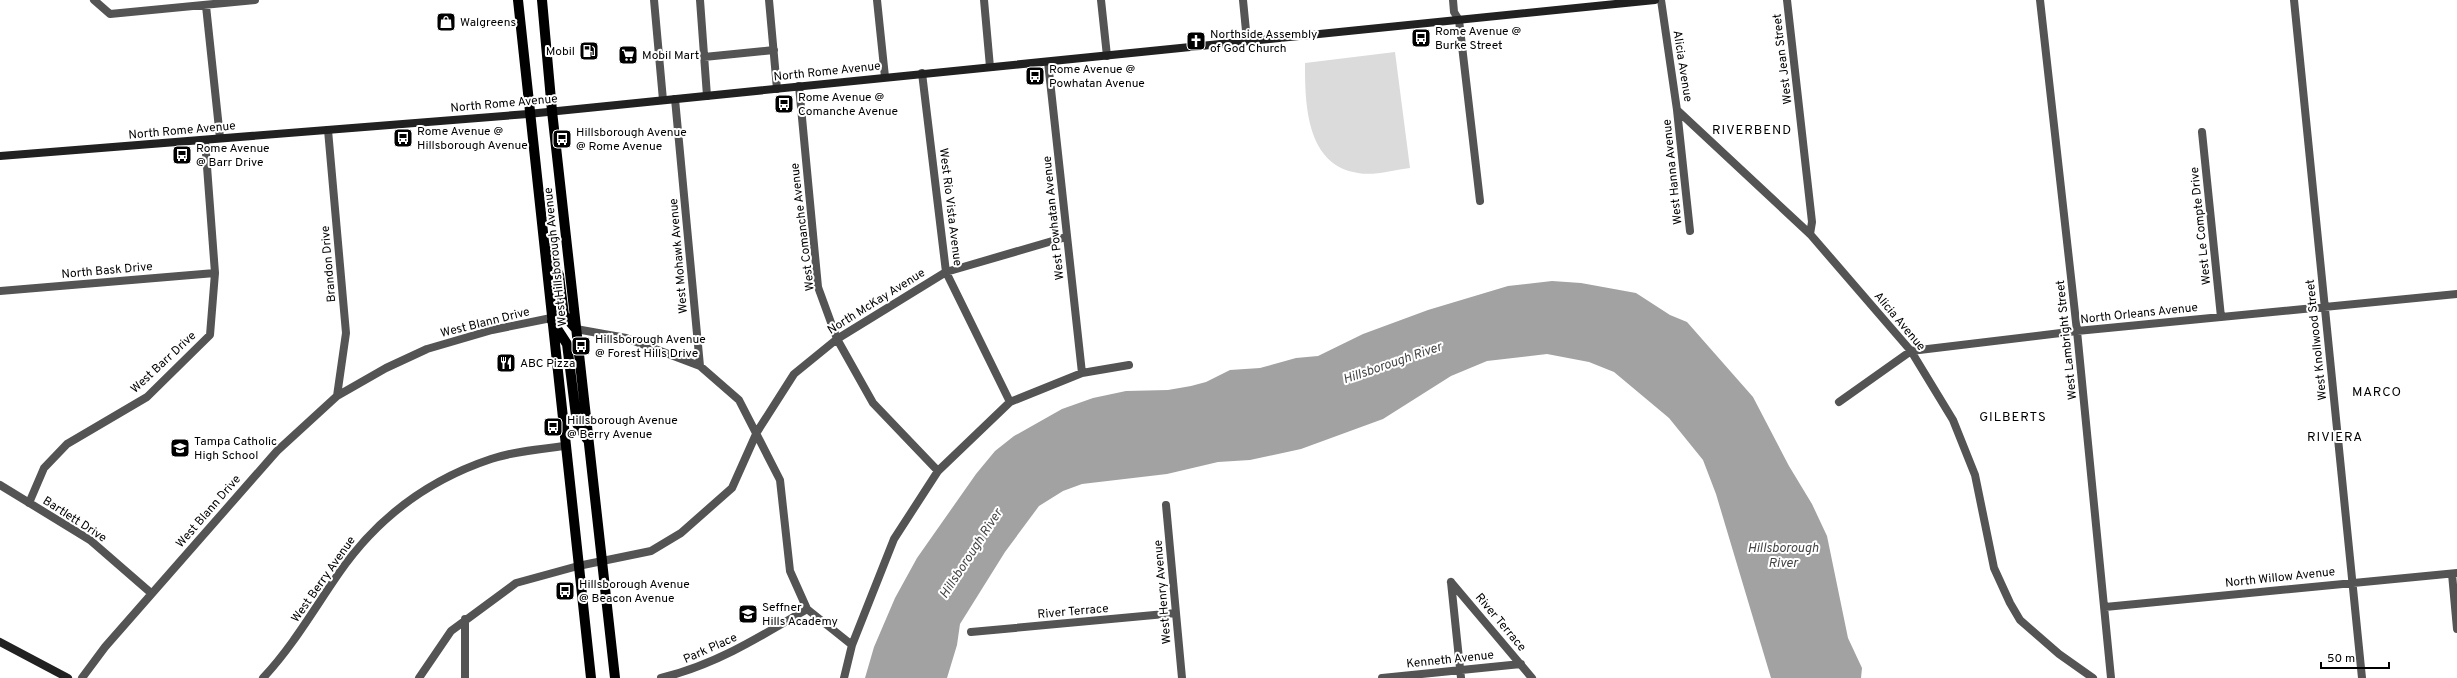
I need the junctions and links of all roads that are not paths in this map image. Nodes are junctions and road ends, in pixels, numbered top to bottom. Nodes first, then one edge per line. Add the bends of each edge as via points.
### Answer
1 (94, 0) edge
2 (255, 0) edge
3 (518, 0) edge
4 (542, 0) edge
5 (654, 0) edge
6 (700, 0) edge
7 (769, 0) edge
8 (877, 0) edge
9 (984, 0) edge
10 (1101, 0) edge
11 (1243, 0) edge
12 (1453, 0) edge
13 (1655, 0) edge
14 (1661, 0) edge
15 (1787, 0) edge
16 (2040, 0) edge
17 (2294, 0) edge
18 (206, 6) junction
19 (1459, 20) junction
20 (1247, 42) junction
21 (774, 50) junction
22 (1107, 56) junction
23 (704, 57) junction
24 (1048, 62) junction
25 (990, 67) junction
26 (922, 73) junction
27 (885, 77) junction
28 (799, 86) junction
29 (777, 89) junction
30 (707, 96) junction
31 (675, 99) junction
32 (663, 100) junction
33 (1677, 110) junction
34 (552, 111) junction
35 (528, 114) junction
36 (328, 130) junction
37 (2202, 132) dead end
38 (220, 138) junction
39 (206, 140) junction
40 (0, 156) edge
41 (1480, 201) dead end
42 (1690, 231) dead end
43 (1810, 234) junction
44 (1066, 237) junction
45 (542, 240) junction
46 (946, 272) junction
47 (215, 273) junction
48 (0, 291) edge
49 (2457, 294) edge
50 (2325, 307) junction
51 (551, 318) junction
52 (2221, 318) junction
53 (576, 329) junction
54 (2077, 331) junction
55 (837, 339) junction
56 (1911, 351) junction
57 (1129, 365) dead end
58 (700, 366) junction
59 (1082, 373) junction
60 (336, 396) junction
61 (1010, 402) junction
62 (1839, 402) dead end
63 (757, 432) junction
64 (589, 440) junction
65 (565, 446) junction
66 (938, 471) junction
67 (0, 485) edge
68 (29, 504) junction
69 (1166, 505) dead end
70 (601, 562) junction
71 (578, 566) junction
72 (2454, 574) edge
73 (2352, 582) junction
74 (151, 593) junction
75 (2105, 607) junction
76 (807, 609) junction
77 (1176, 613) junction
78 (465, 619) junction
79 (2457, 630) edge
80 (971, 632) dead end
81 (0, 642) edge
82 (852, 645) junction
83 (1521, 664) junction
84 (1460, 669) junction
85 (68, 678) edge
86 (82, 678) edge
87 (263, 678) edge
88 (420, 678) edge
89 (465, 678) edge
90 (591, 678) edge
91 (615, 678) edge
92 (661, 678) edge
93 (844, 678) edge
94 (1182, 678) edge
95 (1382, 678) edge
96 (1461, 678) edge
97 (1532, 678) edge
98 (2093, 678) edge
99 (2111, 678) edge
100 (2362, 678) edge

1 - 18 street via 110,14
2 - 18 street
3 - 35 main road, West Hillsborough Avenue
4 - 34 main road, West Hillsborough Avenue
5 - 32 street
6 - 23 street
7 - 21 street
8 - 27 street
9 - 25 street
10 - 22 street
11 - 20 street
12 - 19 street via 1454,12
13 - 19 street, North Rome Avenue
14 - 33 street, Alicia Avenue
15 - 43 street, West Jean Street via 1812,222
16 - 54 street, West Lambright Street
17 - 50 street, West Knollwood Street
18 - 38 street
19 - 20 street, North Rome Avenue
19 - 41 street
20 - 22 street, North Rome Avenue
21 - 23 street
21 - 29 street
22 - 24 street, North Rome Avenue
23 - 30 street
24 - 25 street, North Rome Avenue
24 - 44 street, West Powhatan Avenue
25 - 26 street, North Rome Avenue
26 - 27 street, North Rome Avenue
26 - 46 street, West Rio Vista Avenue
27 - 28 street, North Rome Avenue
28 - 29 street, North Rome Avenue
28 - 55 street, West Comanche Avenue via 818,286
29 - 30 street, North Rome Avenue
30 - 31 street, North Rome Avenue
31 - 32 street, North Rome Avenue
31 - 58 street, West Mohawk Avenue
32 - 34 street, North Rome Avenue
33 - 42 street, West Hanna Avenue
33 - 43 street, Alicia Avenue
34 - 35 street, North Rome Avenue
34 - 53 main road, West Hillsborough Avenue
35 - 36 street, North Rome Avenue
35 - 45 main road, West Hillsborough Avenue
36 - 38 street, North Rome Avenue
36 - 60 street, Brandon Drive via 346,333
37 - 52 street, West Le Compte Drive
38 - 39 street, North Rome Avenue
39 - 40 street, North Rome Avenue
39 - 47 street, West Barr Drive
43 - 56 street, Alicia Avenue
44 - 46 street, North McKay Avenue
44 - 59 street, West Powhatan Avenue
45 - 51 main road, West Hillsborough Avenue
45 - 53 main road via 559,275 564,315
46 - 55 street, North McKay Avenue
46 - 61 street, West Rio Vista Avenue
47 - 48 street, North Bask Drive
47 - 68 street, West Barr Drive via 210,335 147,397 67,444 44,468
49 - 50 street, North Orleans Avenue
50 - 52 street, North Orleans Avenue
50 - 73 street, West Knollwood Street
51 - 60 street, West Blann Drive via 492,330 427,349
51 - 64 main road via 567,344 577,424
51 - 65 main road, West Hillsborough Avenue
52 - 54 street, North Orleans Avenue
53 - 58 street via 626,338
53 - 64 main road, West Hillsborough Avenue
54 - 56 street, North Orleans Avenue
54 - 75 street, West Lambright Street
55 - 63 street, North McKay Avenue via 794,374
55 - 66 street, West Comanche Avenue via 873,403
56 - 62 street, North Orleans Avenue
56 - 98 street, Alicia Avenue via 1953,420 1973,468 1994,568 2010,603 2026,625 2058,654
57 - 59 street
58 - 63 street via 739,400
59 - 61 street
60 - 74 street, West Blann Drive via 277,451
61 - 66 street
63 - 70 street, North McKay Avenue via 732,488 681,533 651,551
63 - 76 street via 780,480 790,571
64 - 70 main road, West Hillsborough Avenue
65 - 71 main road, West Hillsborough Avenue
65 - 87 street, West Berry Avenue via 492,459 438,482 402,505 375,528 357,549 299,634
66 - 82 street via 894,539
67 - 68 street, Bartlett Drive
68 - 74 street, Bartlett Drive via 90,540
69 - 77 street, West Henry Avenue
70 - 71 street, North McKay Avenue
70 - 91 main road, West Hillsborough Avenue
71 - 78 street, North McKay Avenue via 516,583
71 - 90 main road, West Hillsborough Avenue
72 - 73 street, North Willow Avenue
72 - 79 street
73 - 75 street, North Willow Avenue
73 - 100 street, West Knollwood Street
74 - 86 street, West Blann Drive
75 - 99 street, West Lambright Street
76 - 82 street
76 - 92 street, Park Place via 744,647 688,671
77 - 80 street, River Terrace
77 - 94 street, West Henry Avenue
78 - 88 street, North McKay Avenue via 451,631
78 - 89 street
81 - 85 street
82 - 93 street
83 - 84 street, Kenneth Avenue
83 - 84 street, River Terrace via 1452,582
83 - 97 street, River Terrace
84 - 95 street, Kenneth Avenue
84 - 96 street

